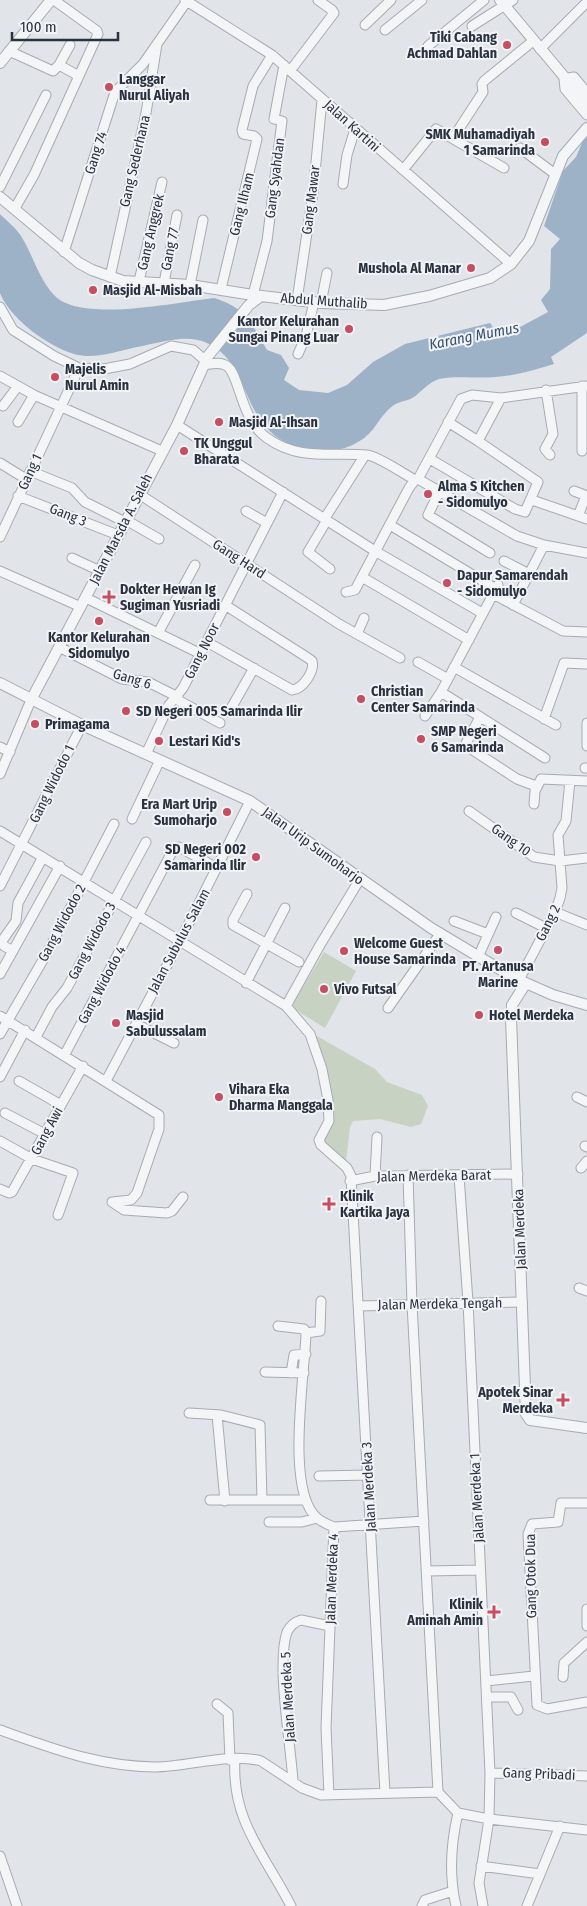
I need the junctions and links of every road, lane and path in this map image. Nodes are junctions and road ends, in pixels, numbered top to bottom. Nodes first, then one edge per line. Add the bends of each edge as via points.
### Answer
1 (52, 0) edge
2 (318, 0) edge
3 (391, 0) edge
4 (422, 0) edge
5 (484, 0) edge
6 (190, 1) edge
7 (506, 2) edge
8 (587, 2) edge
9 (365, 25) dead end
10 (472, 26) dead end
11 (385, 30) dead end
12 (158, 43) junction
13 (70, 45) dead end
14 (536, 45) junction
15 (428, 46) dead end
16 (9, 51) junction
17 (272, 55) junction
18 (0, 63) edge
19 (59, 65) junction
20 (287, 68) junction
21 (79, 76) junction
22 (564, 79) junction
23 (587, 93) edge
24 (46, 95) dead end
25 (322, 100) junction
26 (587, 104) edge
27 (587, 115) edge
28 (587, 128) edge
29 (355, 129) junction
30 (453, 138) junction
31 (520, 148) dead end
32 (504, 168) dead end
33 (403, 170) junction
34 (555, 174) junction
35 (162, 182) dead end
36 (343, 184) dead end
37 (0, 187) edge
38 (0, 197) edge
39 (15, 208) junction
40 (177, 215) dead end
41 (203, 220) dead end
42 (64, 252) junction
43 (511, 264) junction
44 (327, 273) dead end
45 (110, 277) junction
46 (139, 281) junction
47 (164, 283) junction
48 (190, 285) junction
49 (221, 288) junction
50 (258, 296) junction
51 (297, 300) junction
52 (318, 302) junction
53 (0, 307) edge
54 (298, 354) dead end
55 (206, 361) junction
56 (80, 368) junction
57 (0, 376) edge
58 (18, 386) junction
59 (584, 386) edge
60 (546, 390) junction
61 (34, 395) junction
62 (501, 398) junction
63 (3, 406) dead end
64 (60, 407) junction
65 (18, 422) dead end
66 (448, 422) junction
67 (177, 425) junction
68 (478, 441) junction
69 (162, 450) junction
70 (582, 451) dead end
71 (550, 455) dead end
72 (365, 456) junction
73 (430, 460) junction
74 (0, 463) edge
75 (28, 475) junction
76 (416, 480) junction
77 (574, 491) dead end
78 (283, 492) junction
79 (439, 492) junction
80 (139, 494) junction
81 (18, 496) junction
82 (586, 496) edge
83 (532, 500) junction
84 (246, 511) dead end
85 (583, 518) edge
86 (326, 519) junction
87 (126, 521) junction
88 (267, 523) junction
89 (390, 525) junction
90 (0, 535) edge
91 (118, 535) junction
92 (159, 539) dead end
93 (544, 545) junction
94 (375, 551) junction
95 (490, 553) dead end
96 (587, 553) edge
97 (72, 558) dead end
98 (504, 560) dead end
99 (246, 564) junction
100 (195, 565) dead end
101 (330, 569) dead end
102 (0, 571) edge
103 (100, 571) junction
104 (528, 574) junction
105 (362, 577) junction
106 (496, 589) junction
107 (346, 592) dead end
108 (83, 603) junction
109 (225, 605) junction
110 (513, 605) junction
111 (482, 613) junction
112 (364, 618) dead end
113 (587, 632) edge
114 (158, 633) junction
115 (356, 634) junction
116 (469, 640) junction
117 (207, 642) junction
118 (59, 647) junction
119 (201, 654) junction
120 (400, 658) dead end
121 (418, 662) dead end
122 (587, 664) edge
123 (454, 667) junction
124 (254, 668) junction
125 (448, 679) junction
126 (0, 683) edge
127 (441, 692) junction
128 (177, 698) junction
129 (31, 700) junction
130 (229, 712) dead end
131 (426, 716) dead end
132 (480, 716) junction
133 (544, 719) junction
134 (220, 723) dead end
135 (587, 723) edge
136 (82, 725) junction
137 (556, 725) dead end
138 (587, 746) edge
139 (0, 747) edge
140 (10, 752) junction
141 (146, 754) junction
142 (545, 758) dead end
143 (160, 760) junction
144 (0, 774) edge
145 (570, 781) junction
146 (587, 781) edge
147 (536, 786) junction
148 (250, 801) junction
149 (534, 804) dead end
150 (469, 811) dead end
151 (132, 819) dead end
152 (114, 824) dead end
153 (0, 831) edge
154 (146, 842) dead end
155 (22, 844) junction
156 (44, 857) junction
157 (587, 858) edge
158 (560, 861) junction
159 (60, 866) junction
160 (217, 868) junction
161 (360, 879) junction
162 (85, 881) junction
163 (0, 886) edge
164 (247, 894) dead end
165 (114, 899) junction
166 (285, 908) dead end
167 (555, 912) junction
168 (516, 913) dead end
169 (139, 915) junction
170 (496, 917) dead end
171 (454, 921) dead end
172 (587, 925) edge
173 (546, 928) junction
174 (440, 934) junction
175 (488, 934) junction
176 (180, 941) junction
177 (266, 944) junction
178 (13, 952) junction
179 (478, 957) junction
180 (299, 962) dead end
181 (0, 974) edge
182 (522, 982) junction
183 (246, 983) junction
184 (587, 1004) edge
185 (286, 1006) junction
186 (388, 1008) dead end
187 (4, 1018) edge
188 (136, 1024) junction
189 (25, 1030) junction
190 (0, 1034) edge
191 (36, 1037) junction
192 (174, 1043) dead end
193 (65, 1054) junction
194 (83, 1066) junction
195 (0, 1077) edge
196 (106, 1081) junction
197 (19, 1082) dead end
198 (577, 1097) dead end
199 (587, 1102) edge
200 (61, 1105) junction
201 (5, 1113) dead end
202 (45, 1134) junction
203 (377, 1137) dead end
204 (0, 1142) edge
205 (32, 1159) junction
206 (518, 1174) junction
207 (408, 1175) junction
208 (375, 1176) junction
209 (459, 1176) junction
210 (350, 1181) junction
211 (0, 1189) edge
212 (183, 1197) dead end
213 (58, 1215) dead end
214 (322, 1301) dead end
215 (468, 1302) junction
216 (522, 1302) junction
217 (412, 1304) junction
218 (359, 1306) junction
219 (278, 1326) dead end
220 (306, 1333) junction
221 (306, 1354) junction
222 (265, 1372) dead end
223 (291, 1373) junction
224 (304, 1373) junction
225 (189, 1413) dead end
226 (217, 1415) junction
227 (587, 1428) edge
228 (369, 1475) junction
229 (319, 1476) dead end
230 (210, 1500) dead end
231 (224, 1500) junction
232 (262, 1500) junction
233 (306, 1500) junction
234 (587, 1503) edge
235 (317, 1518) junction
236 (424, 1521) junction
237 (269, 1522) dead end
238 (372, 1525) junction
239 (334, 1527) junction
240 (480, 1570) junction
241 (427, 1571) junction
242 (330, 1626) junction
243 (587, 1642) edge
244 (534, 1676) junction
245 (563, 1677) dead end
246 (486, 1681) junction
247 (486, 1697) junction
248 (587, 1702) edge
249 (217, 1704) dead end
250 (518, 1710) dead end
251 (0, 1730) edge
252 (232, 1759) junction
253 (490, 1773) junction
254 (587, 1776) edge
255 (293, 1782) junction
256 (438, 1792) junction
257 (385, 1793) junction
258 (329, 1795) junction
259 (458, 1812) junction
260 (489, 1820) junction
261 (560, 1826) junction
262 (587, 1830) edge
263 (0, 1856) edge
264 (481, 1866) junction
265 (540, 1874) junction
266 (453, 1891) junction
267 (17, 1906) edge
268 (291, 1906) edge
269 (422, 1906) edge
270 (456, 1906) edge
271 (483, 1906) edge
272 (527, 1906) edge

1 - 16 street
1 - 21 street via 98,32
2 - 20 street via 334,14
3 - 9 street
4 - 11 street
5 - 15 street
6 - 12 street, Gang Sederhana
6 - 17 street, Jalan Kartini
7 - 10 street
7 - 14 street
8 - 14 street
12 - 42 street, Gang 74 via 143,64 115,92
12 - 45 street, Gang Sederhana
13 - 19 street
14 - 22 street
14 - 30 street via 482,83 483,92
16 - 18 street
16 - 19 street via 53,72
17 - 20 street, Jalan Kartini
17 - 49 street, Gang Ilham via 253,86 242,130 243,134 257,139
19 - 21 street
20 - 25 street, Jalan Kartini
20 - 50 street, Gang Syahdan via 274,119 282,121
21 - 39 street via 34,175
22 - 23 street via 574,78
22 - 26 street
22 - 27 street via 565,89
24 - 37 street
25 - 29 street, Jalan Kartini
25 - 51 street, Gang Mawar via 313,193
28 - 34 street, Abdul Muthalib via 567,151
29 - 33 street, Jalan Kartini
29 - 36 street
30 - 32 street
30 - 33 street via 438,129 433,130
31 - 34 street
33 - 43 street, Jalan Kartini
34 - 43 street, Abdul Muthalib via 529,241
35 - 46 street, Gang Anggrek
38 - 39 street, Abdul Muthalib
39 - 42 street, Abdul Muthalib
40 - 47 street, Gang 77
41 - 48 street
42 - 45 street, Abdul Muthalib
43 - 52 street, Abdul Muthalib via 496,276 468,286 384,305
44 - 52 street
45 - 46 street, Abdul Muthalib
46 - 47 street, Abdul Muthalib
47 - 48 street, Abdul Muthalib
48 - 49 street, Abdul Muthalib
49 - 50 street, Abdul Muthalib
50 - 51 street, Abdul Muthalib
50 - 55 street, Jalan Marsda A. Saleh
51 - 52 street, Abdul Muthalib
52 - 54 street
53 - 56 street via 13,330
55 - 56 street via 192,350 171,346 130,364 104,369
55 - 67 street, Jalan Marsda A. Saleh
55 - 72 street via 230,369 246,413 256,430 284,448 319,456
56 - 64 street, Gang 1
57 - 58 street
58 - 61 street
58 - 63 street
59 - 60 street
59 - 70 street
60 - 62 street
60 - 71 street via 553,434 545,449
61 - 64 street
61 - 65 street
62 - 66 street via 464,397
62 - 68 street
64 - 69 street
64 - 75 street, Gang 1
66 - 68 street
66 - 73 street
67 - 69 street, Jalan Marsda A. Saleh
67 - 78 street
68 - 83 street via 538,482
69 - 80 street, Jalan Marsda A. Saleh
72 - 76 street
72 - 86 street
73 - 76 street
73 - 83 street via 520,512 525,512
74 - 75 street
75 - 81 street, Gang 1
75 - 87 street via 72,488 85,502
76 - 79 street
76 - 89 street
77 - 82 street
78 - 86 street
78 - 88 street, Gang Noor
79 - 93 street via 508,532
79 - 95 street via 428,515
80 - 87 street, Jalan Marsda A. Saleh
80 - 99 street, Gang Hard
81 - 90 street, Gang 1
81 - 91 street, Gang 3
82 - 85 street
83 - 85 street
84 - 88 street
86 - 94 street
86 - 101 street via 308,552
87 - 91 street, Jalan Marsda A. Saleh
87 - 92 street
88 - 99 street, Gang Noor
89 - 94 street
89 - 106 street
91 - 103 street, Jalan Marsda A. Saleh
93 - 96 street
93 - 104 street
94 - 105 street
94 - 111 street
97 - 103 street
98 - 104 street
99 - 109 street, Gang Noor
99 - 115 street, Gang Hard
100 - 114 street
102 - 108 street
103 - 108 street, Jalan Marsda A. Saleh
104 - 110 street
105 - 107 street via 354,591
105 - 116 street
106 - 110 street
106 - 111 street
108 - 114 street
108 - 118 street, Jalan Marsda A. Saleh
109 - 117 street, Gang Noor
109 - 124 street via 313,664 301,687 296,690
110 - 113 street via 563,631
111 - 116 street
112 - 115 street
114 - 119 street
115 - 120 street, Gang Hard
116 - 123 street
117 - 119 street, Gang Noor
117 - 124 street
118 - 128 street, Gang 6 via 122,679 148,682
118 - 129 street, Jalan Marsda A. Saleh
119 - 128 street, Gang Noor
121 - 125 street
122 - 133 street via 566,662
123 - 125 street
123 - 133 street
124 - 130 street
125 - 127 street
126 - 129 street, Jalan Urip Sumoharjo
127 - 131 street
127 - 132 street
128 - 134 street, Gang 6
128 - 141 street, Gang Noor via 169,705
129 - 136 street, Jalan Urip Sumoharjo
129 - 140 street
132 - 142 street
132 - 147 street via 464,745 517,779
133 - 137 street
135 - 138 street
136 - 141 street, Jalan Urip Sumoharjo
136 - 155 street, Gang Widodo 1
139 - 140 street
140 - 144 street
141 - 143 street, Jalan Urip Sumoharjo
143 - 148 street, Jalan Urip Sumoharjo
143 - 151 street
145 - 146 street
145 - 147 street via 544,778
145 - 158 street, Gang 2 via 566,821 558,835
147 - 149 street
148 - 160 street, Jalan Subulus Salam
148 - 161 street, Jalan Urip Sumoharjo
150 - 158 street, Gang 10 via 528,854
152 - 162 street, Gang Widodo 2
153 - 155 street
154 - 165 street, Gang Widodo 3
155 - 156 street
155 - 163 street, Gang Widodo 1
156 - 159 street
156 - 178 street via 18,904 16,921 2,941
157 - 158 street, Gang 10
158 - 167 street, Gang 2 via 562,888
159 - 162 street
159 - 178 street
160 - 169 street, Gang Widodo 4 via 176,847
160 - 176 street, Jalan Subulus Salam
161 - 174 street, Jalan Urip Sumoharjo
161 - 185 street
162 - 165 street
162 - 187 street, Gang Widodo 2
164 - 177 street via 233,924
165 - 169 street
165 - 191 street, Gang Widodo 3 via 67,988 52,1007
166 - 177 street
167 - 172 street
167 - 173 street, Gang 2
168 - 173 street
169 - 176 street
169 - 193 street, Gang Widodo 4
170 - 175 street
171 - 175 street
173 - 182 street, Gang 2
174 - 179 street, Jalan Urip Sumoharjo
174 - 186 street
175 - 179 street
176 - 183 street
176 - 188 street, Jalan Subulus Salam
177 - 180 street
177 - 183 street
178 - 181 street
179 - 182 street, Jalan Urip Sumoharjo
182 - 184 street, Jalan Urip Sumoharjo
182 - 206 street, Jalan Merdeka via 512,1006 511,1018
183 - 185 street
185 - 210 street via 310,1034 322,1069 329,1121 319,1140 351,1172
187 - 189 street
187 - 190 street, Gang Widodo 2
188 - 192 street
188 - 196 street, Jalan Subulus Salam
189 - 191 street
189 - 195 street
191 - 193 street
193 - 194 street
194 - 196 street
194 - 200 street, Gang Awi
196 - 212 street via 156,1112 160,1118 150,1161 137,1193 131,1200 112,1202 124,1210 167,1213
197 - 200 street
198 - 199 street
200 - 202 street, Gang Awi
201 - 202 street
202 - 205 street, Gang Awi
203 - 208 street
204 - 205 street
205 - 211 street, Gang Awi via 9,1193
205 - 213 street via 73,1173
206 - 209 street, Jalan Merdeka Barat
206 - 216 street, Jalan Merdeka
207 - 208 street, Jalan Merdeka Barat
207 - 209 street, Jalan Merdeka Barat
207 - 217 street
208 - 210 street, Jalan Merdeka Barat
209 - 215 street, Jalan Merdeka 1
210 - 218 street, Jalan Merdeka 3
214 - 220 street via 320,1331
215 - 216 street, Jalan Merdeka Tengah
215 - 217 street, Jalan Merdeka Tengah
215 - 240 street, Jalan Merdeka 1
216 - 227 street, Jalan Merdeka via 527,1417 538,1423
217 - 218 street, Jalan Merdeka Tengah
217 - 236 street
218 - 228 street, Jalan Merdeka 3
219 - 220 street via 304,1329
220 - 221 street, Jalan Merdeka 4
221 - 223 street via 293,1356
221 - 224 street, Jalan Merdeka 4
222 - 223 street
223 - 224 street
224 - 233 street, Jalan Merdeka 4 via 298,1462
225 - 226 street
226 - 231 street
226 - 232 street via 260,1425
228 - 229 street
228 - 238 street, Jalan Merdeka 3
230 - 231 street
231 - 232 street
232 - 233 street
233 - 235 street, Jalan Merdeka 4
234 - 244 street, Gang Otok Dua via 562,1502 558,1522 535,1524 528,1529
235 - 237 street via 302,1522
235 - 239 street, Jalan Merdeka 4
236 - 238 street
236 - 241 street
238 - 239 street
238 - 257 street, Jalan Merdeka 3
239 - 242 street, Jalan Merdeka 4
240 - 241 street
240 - 246 street, Jalan Merdeka 1
241 - 256 street
242 - 255 street, Jalan Merdeka 5 via 300,1620 292,1625 286,1636 284,1676
242 - 258 street, Jalan Merdeka 4 via 326,1728
243 - 245 street via 564,1663
244 - 246 street
244 - 248 street, Gang Otok Dua via 538,1707 545,1710
246 - 247 street, Jalan Merdeka 1
247 - 250 street via 511,1697
247 - 253 street, Jalan Merdeka 1
249 - 252 street via 228,1713
251 - 252 street via 99,1762 158,1767
252 - 255 street via 261,1761
252 - 268 street via 234,1784 251,1838
253 - 254 street, Gang Pribadi
253 - 260 street, Jalan Merdeka 1
255 - 258 street via 312,1792
256 - 257 street
256 - 259 street
257 - 258 street
259 - 260 street
259 - 266 street via 453,1836
260 - 261 street
260 - 264 street, Jalan Merdeka 1
261 - 262 street
261 - 265 street
263 - 267 street
264 - 265 street
264 - 271 street, Jalan Merdeka 1 via 478,1886
265 - 272 street
266 - 269 street via 425,1900
266 - 270 street

